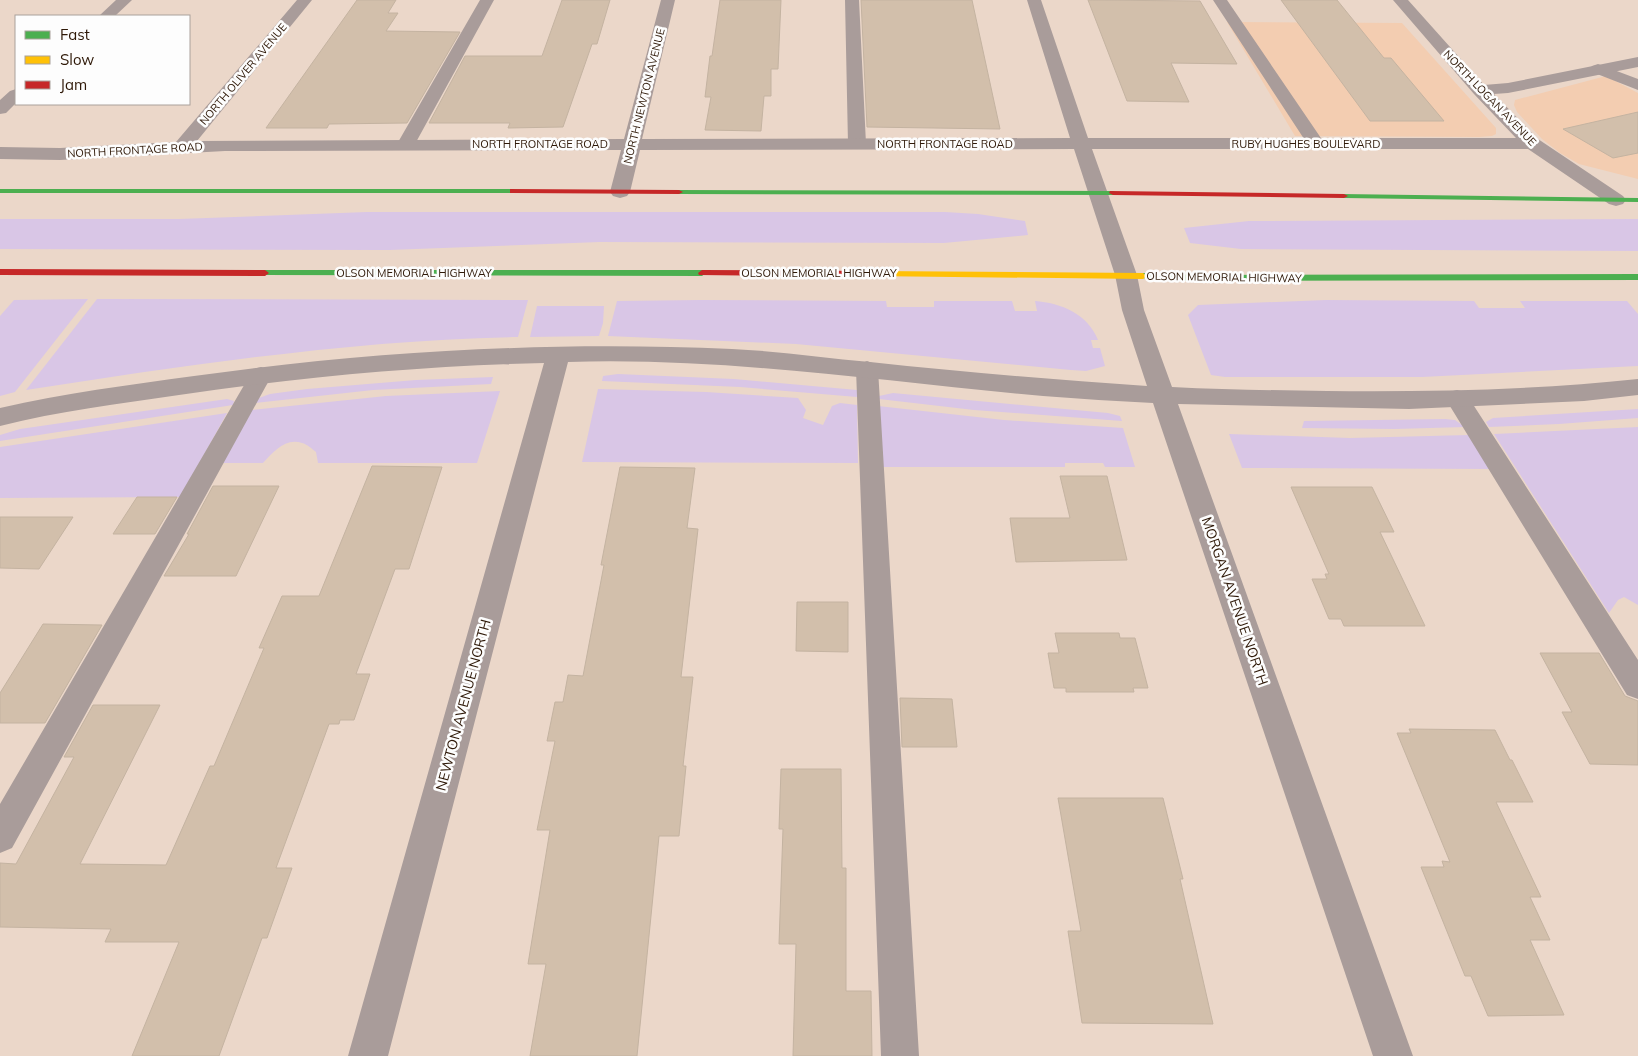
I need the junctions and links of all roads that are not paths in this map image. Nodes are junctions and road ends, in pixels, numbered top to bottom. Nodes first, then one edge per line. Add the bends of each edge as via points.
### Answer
1 (125, 0) edge
2 (305, 0) edge
3 (488, 0) edge
4 (668, 0) edge
5 (852, 0) edge
6 (1034, 0) edge
7 (1220, 0) edge
8 (1400, 0) edge
9 (107, 15) edge
10 (1638, 62) edge
11 (1598, 70) junction
12 (1638, 85) edge
13 (1480, 90) junction
14 (15, 95) edge
15 (0, 109) edge
16 (1532, 143) junction
17 (406, 144) junction
18 (631, 144) junction
19 (857, 144) junction
20 (1081, 144) junction
21 (1316, 144) junction
22 (181, 148) junction
23 (0, 153) edge
24 (0, 191) edge
25 (620, 192) junction
26 (1097, 194) junction
27 (1616, 200) junction
28 (1638, 200) edge
29 (0, 272) edge
30 (1126, 275) junction
31 (1638, 277) edge
32 (558, 354) junction
33 (866, 369) junction
34 (262, 375) junction
35 (1638, 387) edge
36 (1164, 395) junction
37 (1457, 398) junction
38 (0, 417) edge
39 (1638, 686) edge
40 (0, 836) edge
41 (368, 1056) edge
42 (900, 1056) edge
43 (1393, 1056) edge

1 - 9 lane
2 - 22 street, NORTH OLIVER AVENUE
3 - 17 lane
4 - 18 street, NORTH NEWTON AVENUE
5 - 19 lane
6 - 20 street, MORGAN AVENUE NORTH
7 - 21 lane
8 - 13 street, NORTH LOGAN AVENUE
10 - 11 street
11 - 12 lane
11 - 13 street via 1508,88
13 - 16 street, NORTH LOGAN AVENUE
14 - 15 lane
16 - 21 street, RUBY HUGHES BOULEVARD
16 - 27 street, NORTH LOGAN AVENUE
17 - 18 street, NORTH FRONTAGE ROAD
17 - 22 street, NORTH FRONTAGE ROAD
18 - 19 street, NORTH FRONTAGE ROAD
18 - 25 street, NORTH NEWTON AVENUE
19 - 20 street, NORTH FRONTAGE ROAD
20 - 21 street, RUBY HUGHES BOULEVARD
20 - 26 street, MORGAN AVENUE NORTH
22 - 23 street, NORTH FRONTAGE ROAD via 60,154
24 - 25 main road
25 - 26 main road
26 - 27 main road
26 - 30 street, MORGAN AVENUE NORTH
27 - 28 main road
29 - 30 main road, OLSON MEMORIAL HIGHWAY
30 - 31 main road, OLSON MEMORIAL HIGHWAY via 1196,278
30 - 36 street, MORGAN AVENUE NORTH via 1133,310
32 - 33 street via 601,352 735,357
32 - 34 street via 350,365
32 - 41 street, NEWTON AVENUE NORTH
33 - 36 street via 1045,388
33 - 42 lane
34 - 38 street via 48,405
34 - 40 lane
35 - 37 street via 1584,393
36 - 37 street via 1266,399
36 - 43 street, MORGAN AVENUE NORTH
37 - 39 lane

